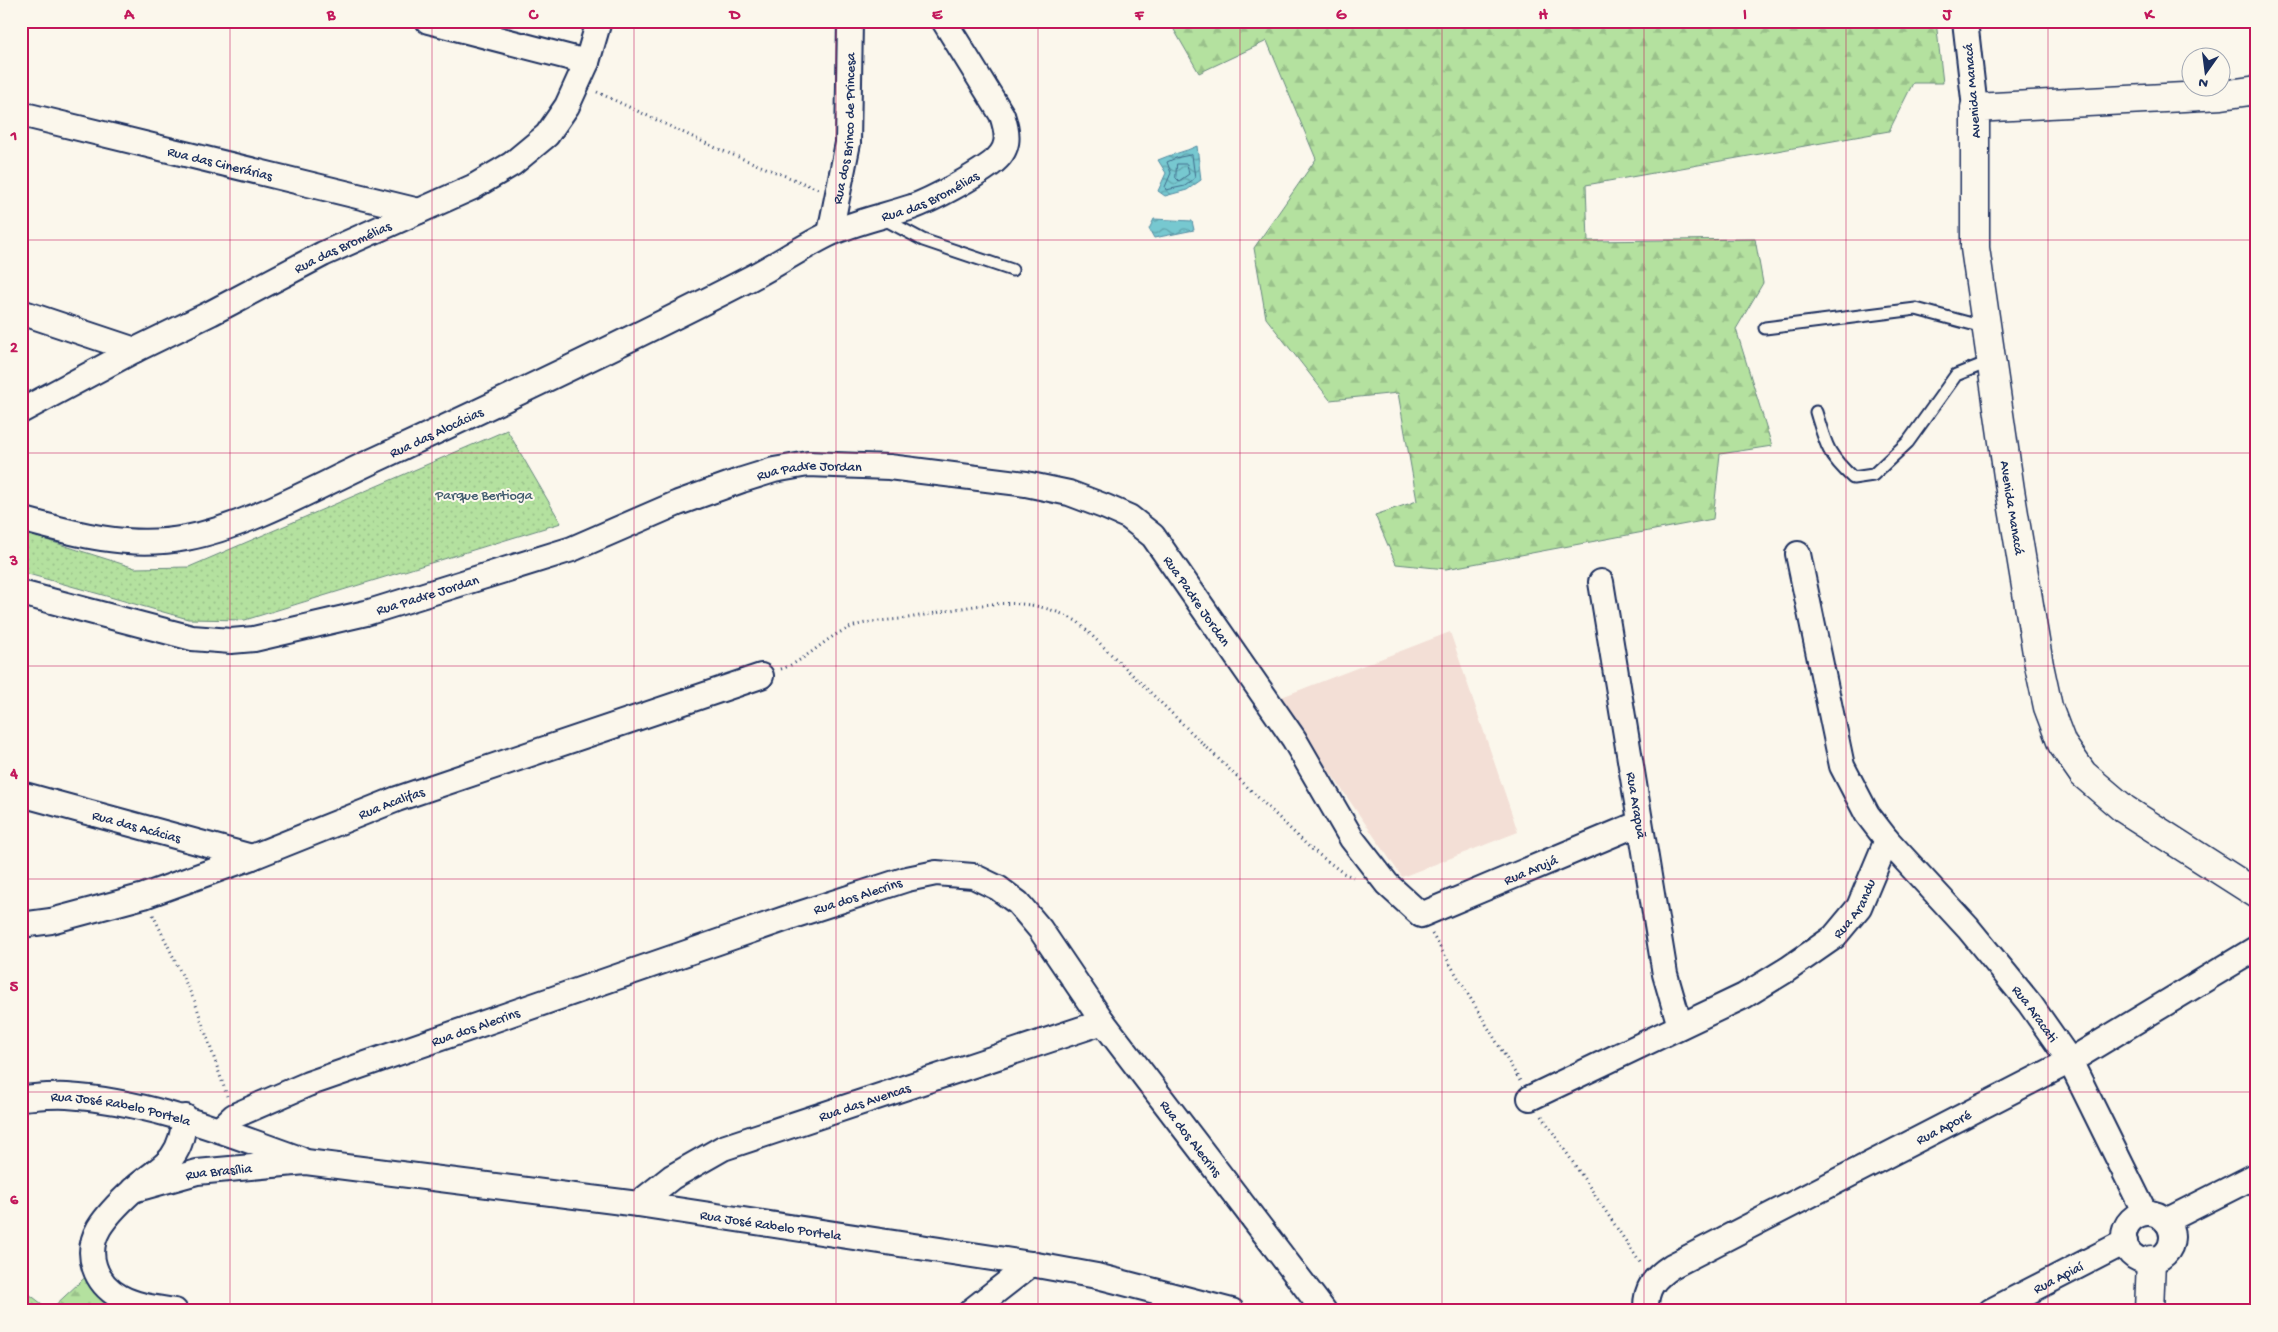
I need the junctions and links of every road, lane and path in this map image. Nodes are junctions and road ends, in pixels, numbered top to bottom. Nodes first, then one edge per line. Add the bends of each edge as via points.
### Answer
1 (428, 21) edge
2 (599, 21) edge
3 (850, 21) edge
4 (944, 21) edge
5 (1965, 21) edge
6 (582, 73) junction
7 (2257, 90) edge
8 (1975, 108) junction
9 (21, 114) edge
10 (837, 196) junction
11 (419, 211) junction
12 (881, 217) junction
13 (830, 233) junction
14 (1012, 270) dead end
15 (21, 312) edge
16 (1765, 328) dead end
17 (1987, 328) junction
18 (135, 350) junction
19 (1992, 361) junction
20 (21, 411) edge
21 (1816, 412) dead end
22 (21, 518) edge
23 (1798, 554) dead end
24 (1601, 582) dead end
25 (21, 593) edge
26 (761, 676) joint
27 (21, 794) edge
28 (1640, 823) junction
29 (1887, 840) junction
30 (252, 857) junction
31 (1387, 884) junction
32 (2257, 894) edge
33 (144, 896) junction
34 (1421, 915) joint
35 (21, 926) edge
36 (2257, 948) edge
37 (1103, 1022) junction
38 (1680, 1026) junction
39 (2070, 1061) junction
40 (21, 1098) edge
41 (1530, 1098) dead end
42 (185, 1118) junction
43 (226, 1123) junction
44 (306, 1162) junction
45 (2257, 1175) edge
46 (133, 1190) junction
47 (638, 1204) junction
48 (2155, 1217) junction
49 (2125, 1242) junction
50 (2151, 1260) junction
51 (1031, 1264) junction
52 (1995, 1310) edge
53 (175, 1311) edge
54 (971, 1311) edge
55 (1230, 1311) edge
56 (1324, 1311) edge
57 (1646, 1311) edge
58 (2149, 1311) edge

1 - 6 street
2 - 6 street, Rua das Bromélias
3 - 10 street, Rua dos Brinco de Princesa via 848,144
4 - 12 street, Rua das Bromélias via 1002,115 1007,132 1006,147 992,163 916,206
5 - 8 street, Avenida Manacá
6 - 10 path via 716,148
6 - 11 street, Rua das Bromélias via 567,106 547,135 512,164 473,187
7 - 8 street via 2222,95
8 - 17 street, Avenida Manacá via 1975,248
9 - 11 street, Rua das Cinerárias
10 - 13 street, Rua dos Brinco de Princesa
11 - 18 street, Rua das Bromélias via 323,254
12 - 13 street, Rua das Bromélias
12 - 14 lane via 923,240
13 - 22 street, Rua das Alocácias via 751,278 486,408 260,513 220,528 187,538 131,543 96,538
15 - 18 street
16 - 17 lane via 1916,309
17 - 19 street, Avenida Manacá
18 - 20 street, Rua das Bromélias
19 - 21 lane via 1956,375 1908,442 1873,475 1853,478 1840,465 1827,448
19 - 32 street, Avenida Manacá via 2039,665 2048,707 2062,744 2083,774 2124,809
23 - 29 street via 1842,766 1862,806
24 - 28 street, Rua Arapuã
25 - 31 street, Rua Padre Jordan via 192,638 254,639 366,612 572,549 678,503 774,470 808,464 880,466 1026,484 1069,493 1130,517 1153,536 1294,739 1352,839
26 - 30 street, Rua Acalifas via 397,799
26 - 31 path via 784,668 848,628 876,620 907,618 999,602 1060,611 1078,622 1323,858 1343,873
27 - 30 street, Rua das Acácias
28 - 34 street, Rua Arujá
28 - 38 street, Rua Arapuã via 1665,974
29 - 38 street, Rua Arandu via 1859,907 1834,938 1744,996
29 - 39 street, Rua Aracati via 1968,928 2030,1004
30 - 33 street, Rua Acalifas
31 - 34 street, Rua Padre Jordan
33 - 35 street, Rua Acalifas
33 - 43 path via 195,1002
36 - 39 street, Rua Aporé
37 - 43 street, Rua dos Alecrins via 1040,929 1018,903 998,888 973,876 936,873 907,879 757,928 308,1084
37 - 47 street, Rua das Avencas via 724,1148 672,1177
37 - 56 street, Rua dos Alecrins
38 - 41 street, Rua Arandu
39 - 48 street, Rua Aracati
39 - 57 street, Rua Aporé via 1672,1266 1650,1286
40 - 42 street, Rua José Rabelo Portela via 66,1096 104,1100
42 - 43 street, Rua José Rabelo Portela
42 - 46 street, Rua Brasília via 183,1135 174,1155
43 - 44 street, Rua José Rabelo Portela
44 - 46 street, Rua Brasília via 198,1172
44 - 47 street, Rua José Rabelo Portela
45 - 48 street
46 - 53 street, Rua Brasília via 99,1228 92,1246 94,1269 105,1285 120,1297 144,1306
47 - 51 street, Rua José Rabelo Portela
48 - 49 street via 2138,1216 2127,1227
48 - 50 street via 2170,1227 2172,1242 2164,1254
49 - 50 street via 2132,1254
49 - 52 street, Rua Apiaí
50 - 58 street
51 - 54 street
51 - 55 street, Rua José Rabelo Portela via 1096,1276

